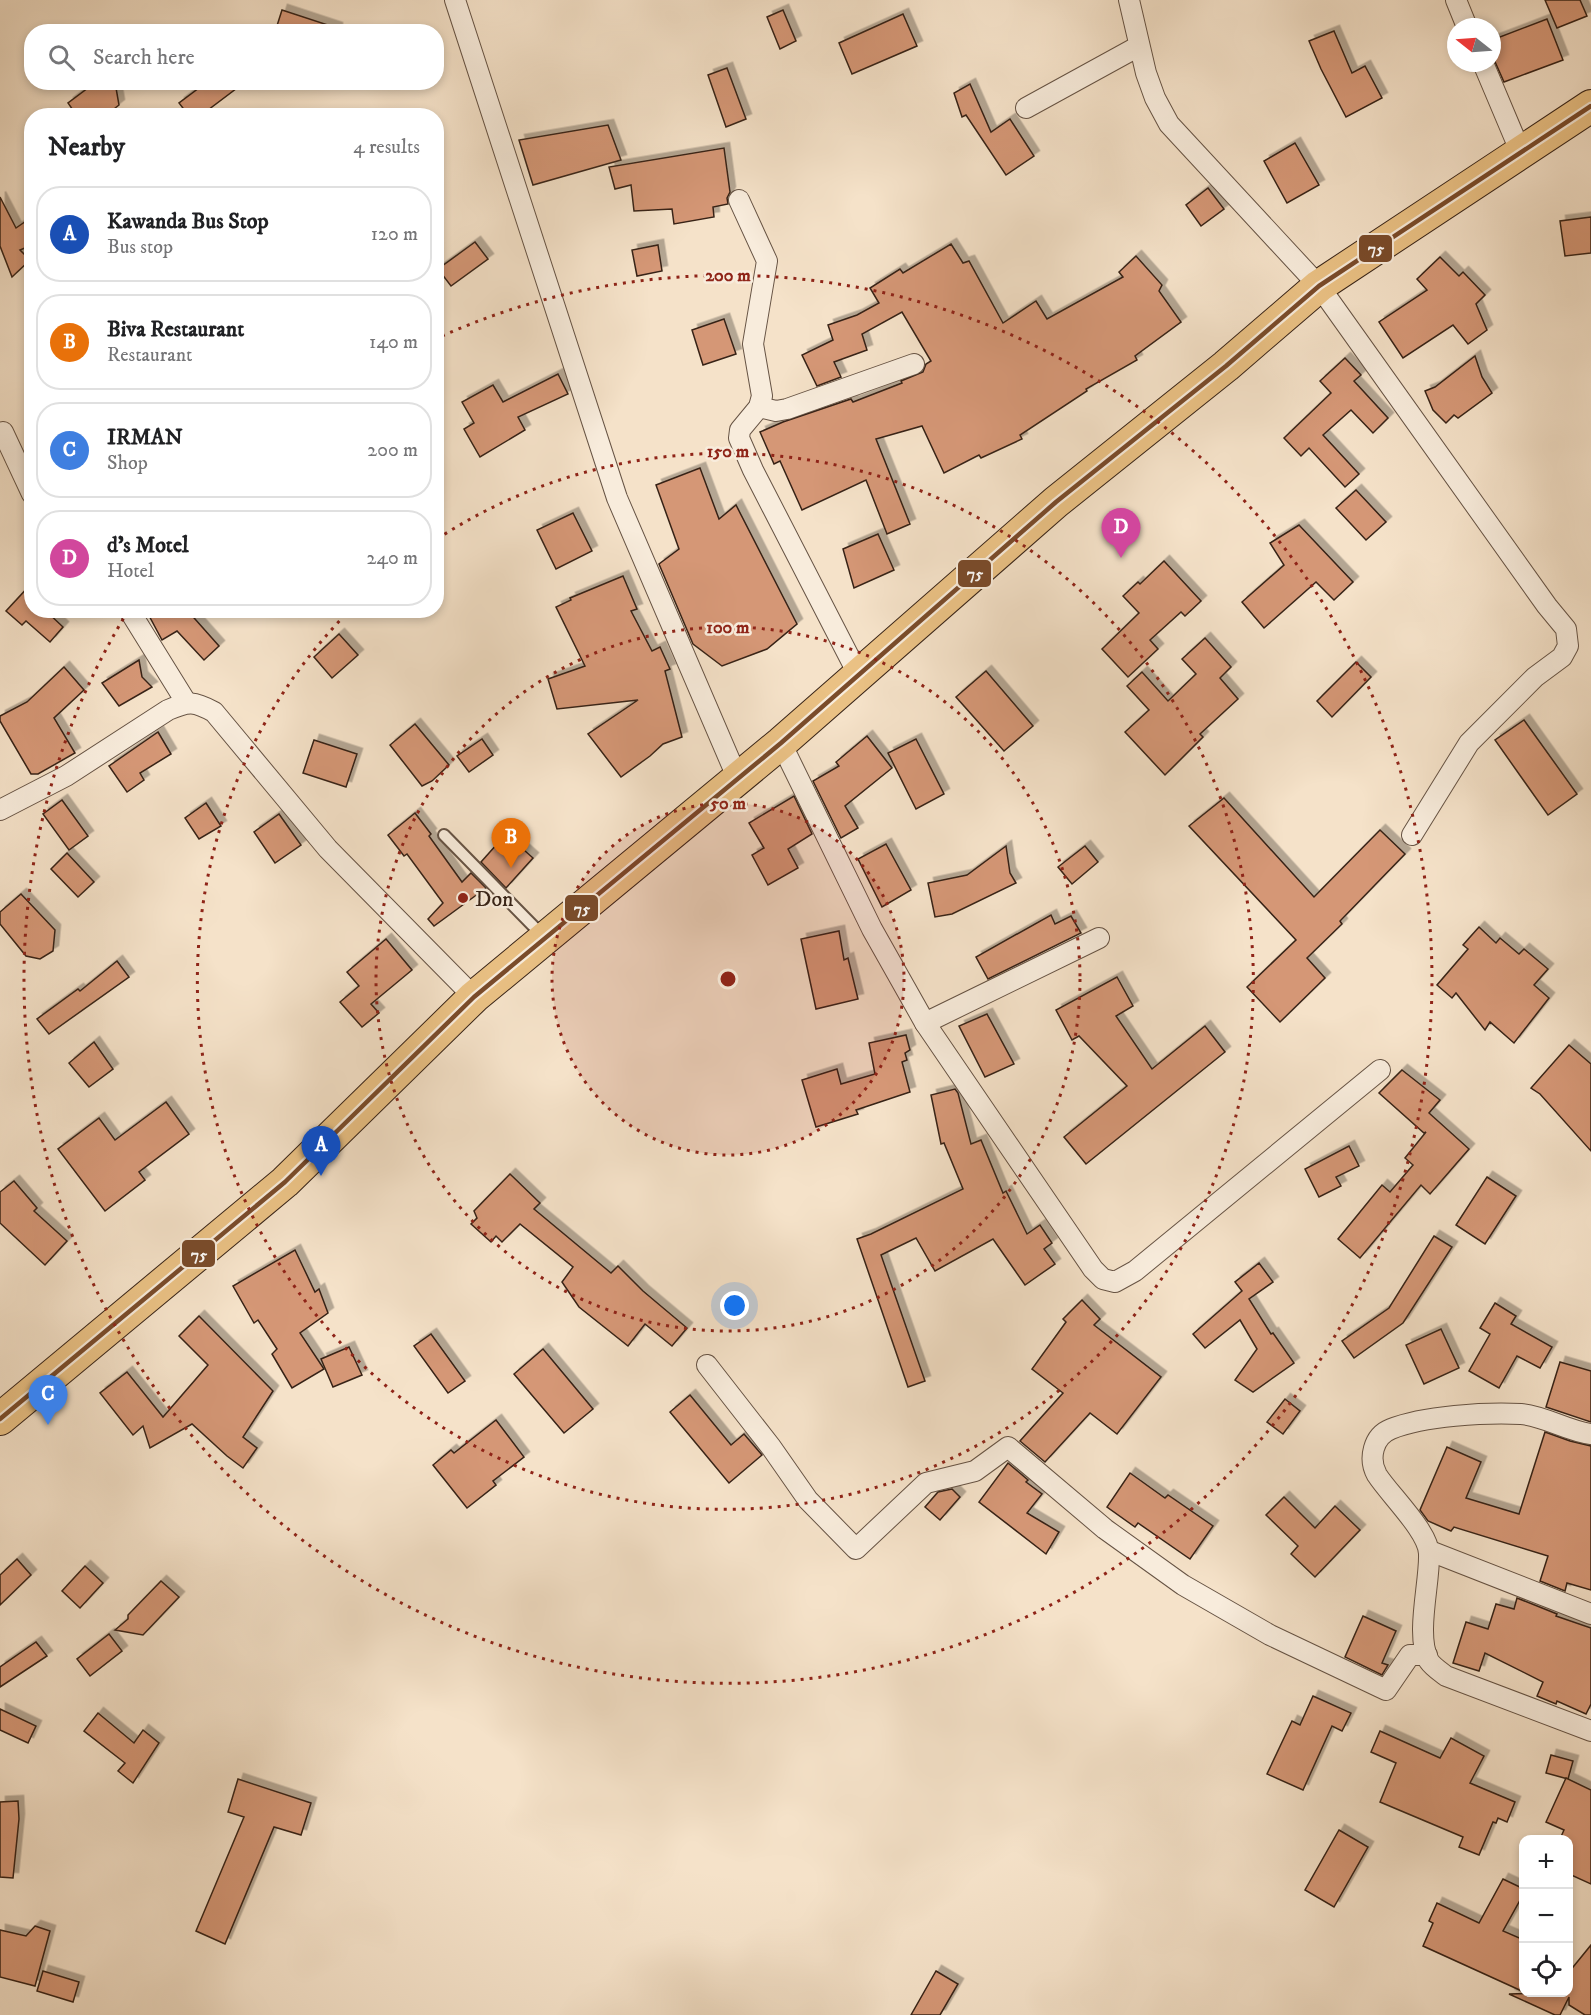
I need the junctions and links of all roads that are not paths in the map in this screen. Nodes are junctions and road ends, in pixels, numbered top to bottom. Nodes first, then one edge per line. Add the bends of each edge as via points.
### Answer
1 (455, 0) edge
2 (1129, 0) edge
3 (1456, 0) edge
4 (1463, 18) edge
5 (1139, 46) junction
6 (1487, 72) edge
7 (1591, 106) edge
8 (1026, 108) dead end
9 (1521, 153) junction
10 (739, 200) dead end
11 (1318, 286) junction
12 (915, 364) dead end
13 (759, 407) junction
14 (3, 432) dead end
15 (24, 477) edge
16 (134, 618) edge
17 (858, 674) junction
18 (186, 702) junction
19 (781, 743) junction
20 (737, 777) junction
21 (0, 810) edge
22 (444, 835) dead end
23 (1412, 835) dead end
24 (545, 938) junction
25 (1099, 938) dead end
26 (474, 997) junction
27 (925, 1023) junction
28 (1380, 1070) dead end
29 (707, 1365) dead end
30 (0, 1419) edge
31 (1591, 1434) edge
32 (1430, 1551) junction
33 (1591, 1614) edge
34 (1427, 1654) junction
35 (1591, 1731) edge

1 - 20 street via 617,498
2 - 5 street
3 - 4 street
5 - 8 street
5 - 11 street via 1152,90 1169,124
6 - 9 street
7 - 9 main road
9 - 11 main road
10 - 13 street via 767,261 753,344 761,383
11 - 17 main road via 1227,366 1056,502
11 - 23 street via 1566,629 1568,646 1562,657 1535,677 1469,743
12 - 13 street via 787,409
13 - 17 street via 740,430 742,449
14 - 15 street
16 - 18 street
17 - 19 main road
18 - 21 street via 66,776
18 - 26 street via 214,712 328,849
19 - 20 main road
19 - 27 street via 872,929
20 - 24 main road
22 - 24 lane
24 - 26 main road
25 - 27 street
26 - 30 main road via 285,1182
27 - 28 street via 1093,1269 1103,1279 1115,1282 1135,1271
29 - 34 street via 808,1500 856,1549 926,1483 975,1471 1008,1448 1106,1529 1183,1585 1270,1635 1386,1690 1410,1655
31 - 32 street via 1522,1414 1425,1419 1389,1430 1375,1442 1372,1457 1376,1473 1422,1534
32 - 33 street
32 - 34 street via 1423,1645
34 - 35 street via 1430,1663 1446,1676

